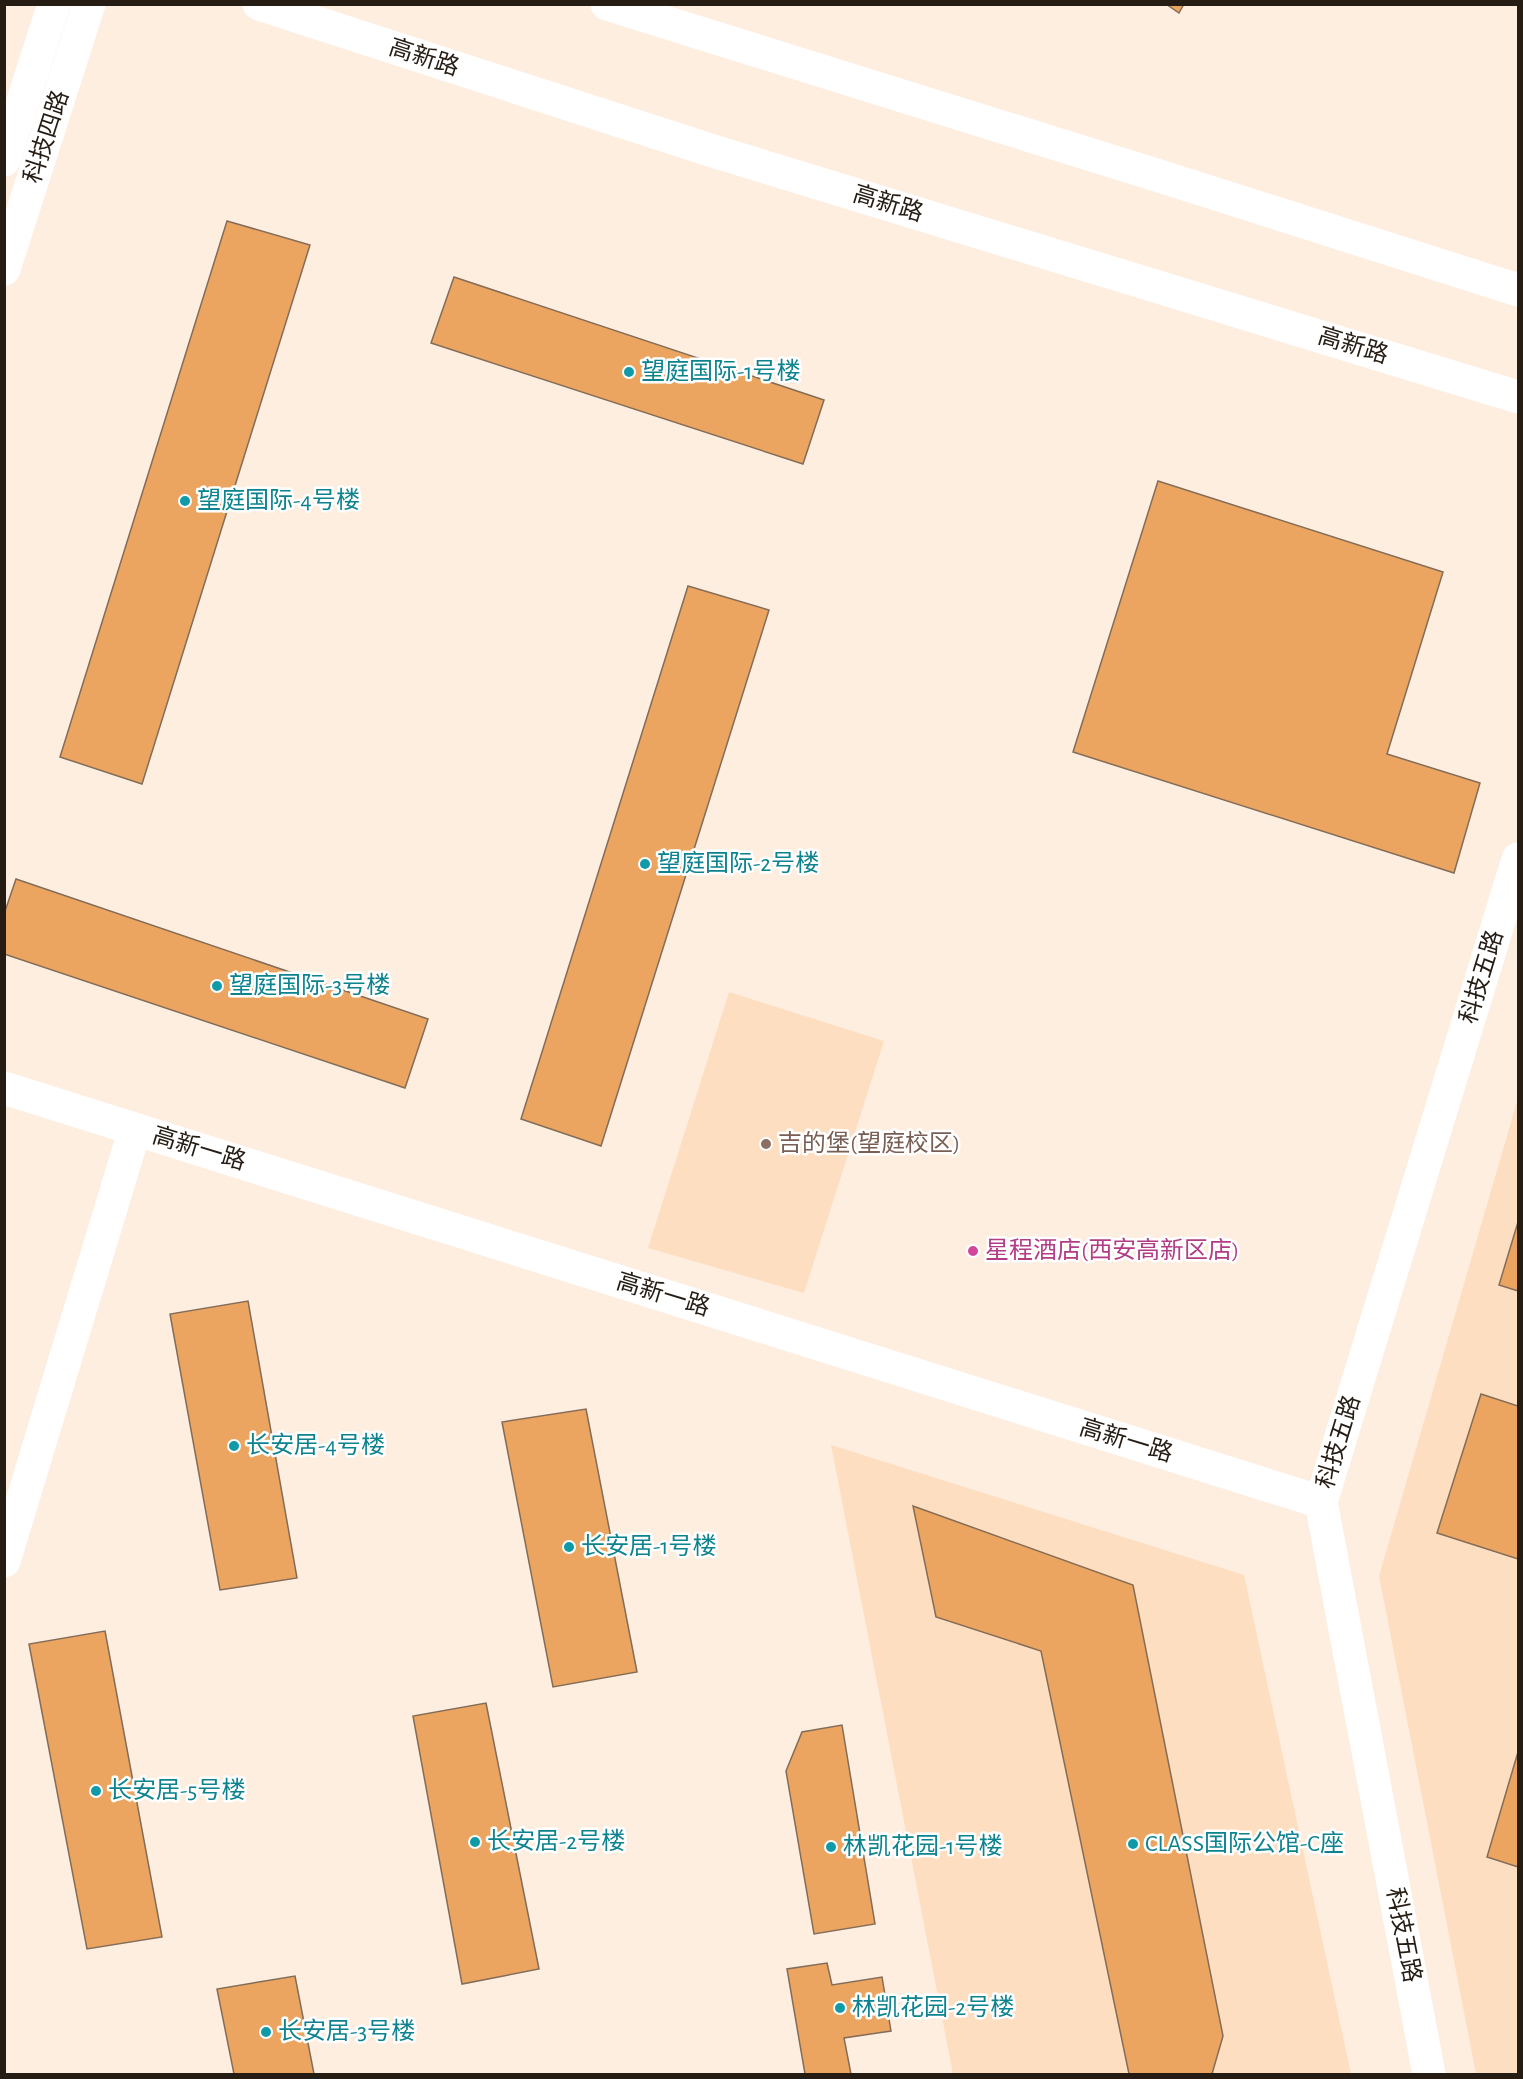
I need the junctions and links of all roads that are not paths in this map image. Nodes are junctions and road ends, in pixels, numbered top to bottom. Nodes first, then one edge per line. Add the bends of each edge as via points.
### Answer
1 (54, 4) edge
2 (89, 4) edge
3 (259, 4) edge
4 (607, 4) edge
5 (4, 160) edge
6 (4, 269) edge
7 (1518, 290) edge
8 (1518, 397) edge
9 (1518, 859) edge
10 (4, 1088) edge
11 (135, 1129) junction
12 (1321, 1502) junction
13 (4, 1561) edge
14 (1429, 2074) edge

1 - 5 street, 科技四路
2 - 6 street, 科技四路
3 - 8 street, 高新路 via 713,151
4 - 7 street
9 - 12 street, 科技五路
10 - 11 street, 高新一路
11 - 12 street, 高新一路
11 - 13 street
12 - 14 street, 科技五路

